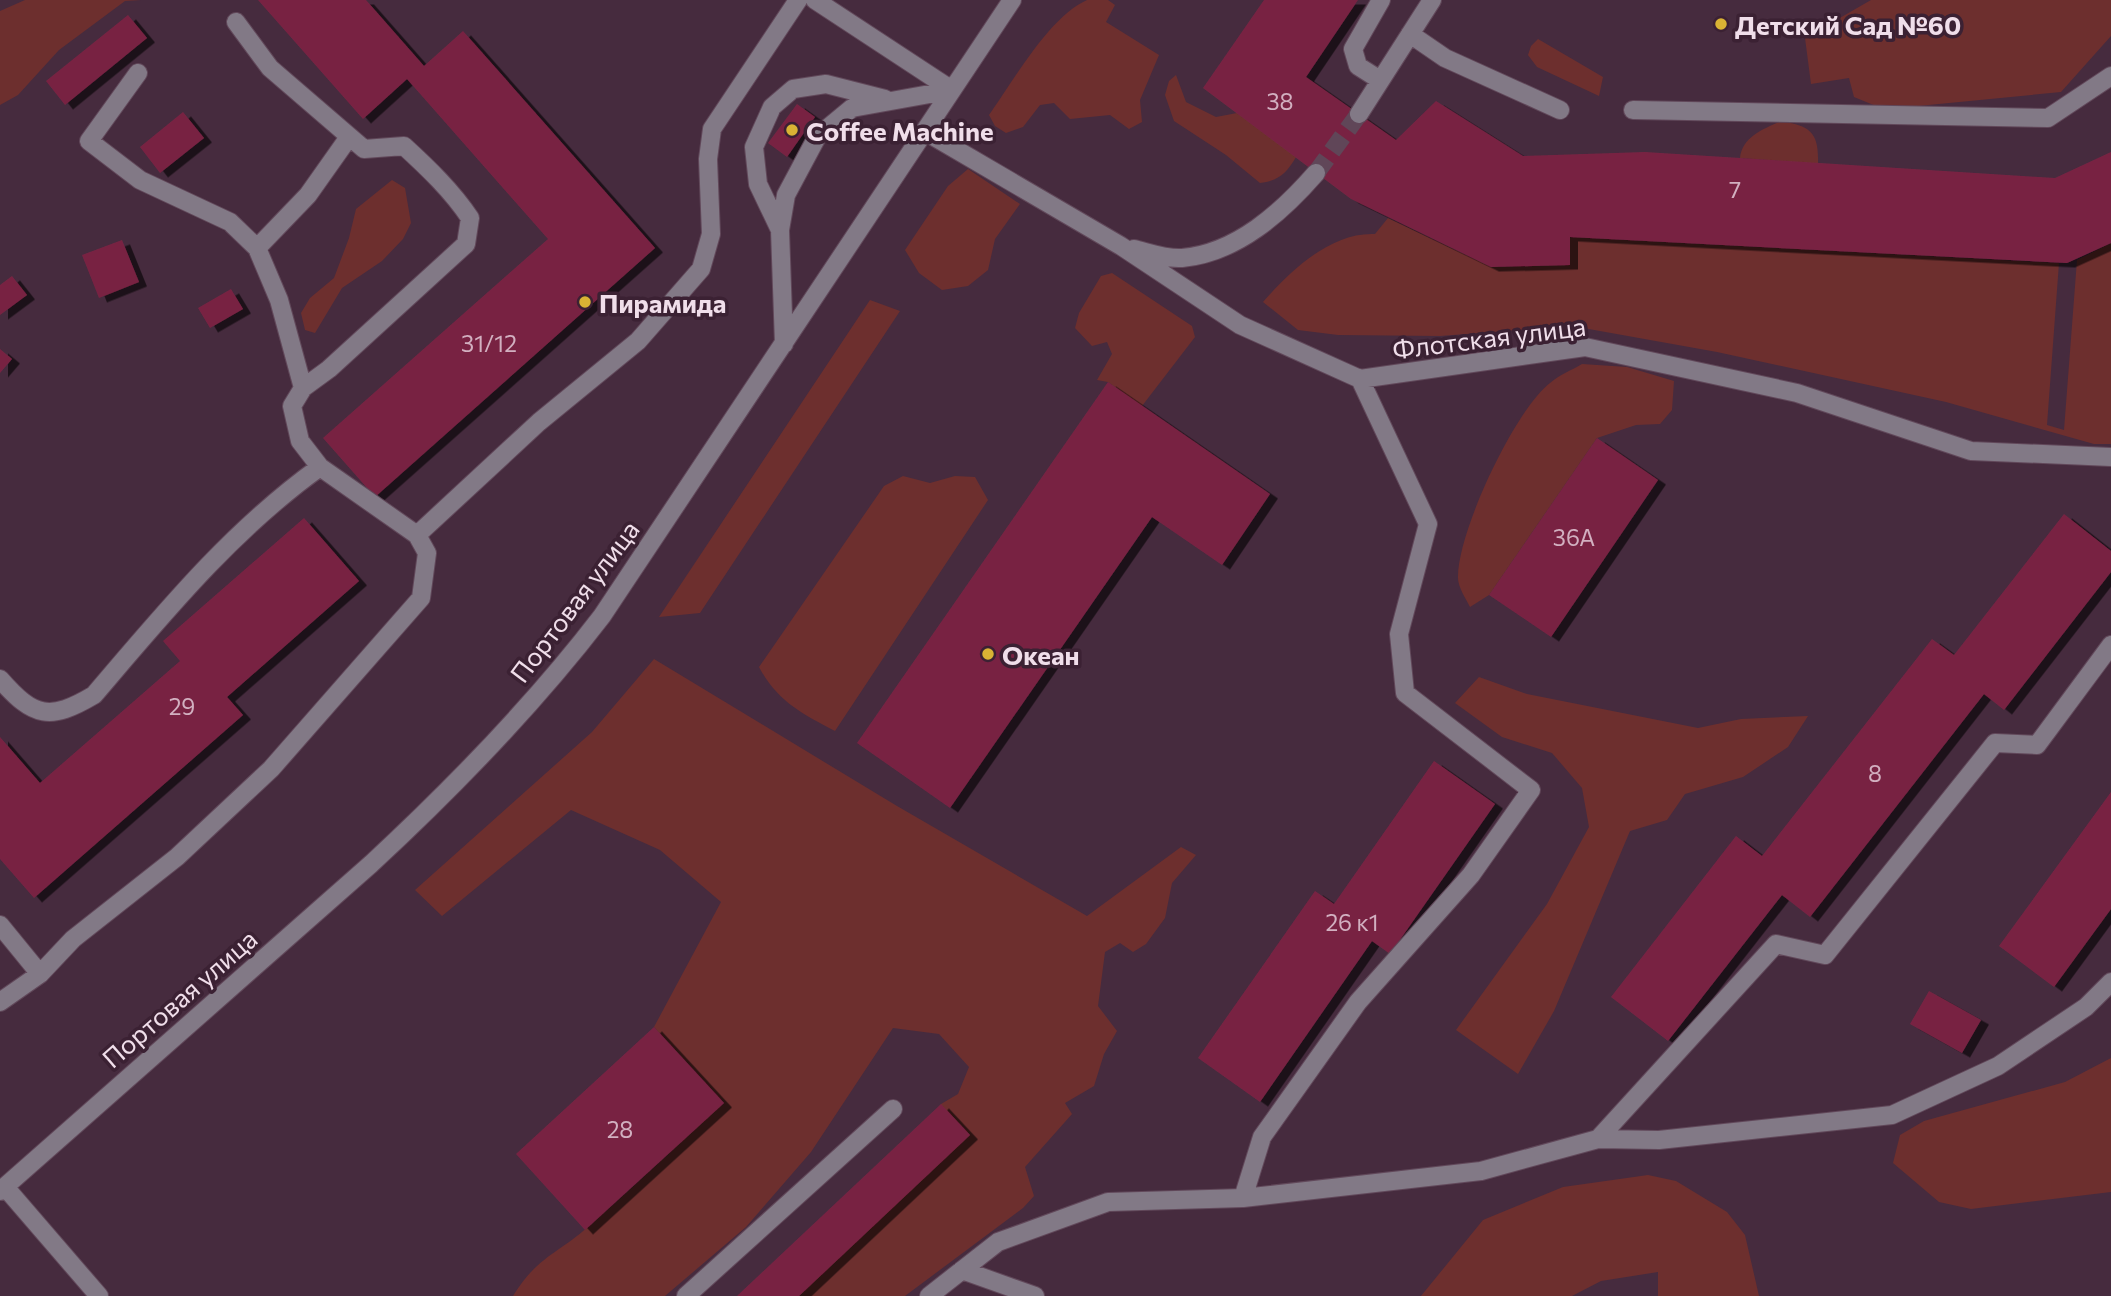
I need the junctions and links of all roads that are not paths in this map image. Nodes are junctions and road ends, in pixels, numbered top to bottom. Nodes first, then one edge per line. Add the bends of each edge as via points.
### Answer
1 (798, 0) edge
2 (1012, 0) edge
3 (1381, 0) edge
4 (1432, 0) edge
5 (825, 3) edge
6 (236, 22) dead end
7 (1410, 34) junction
8 (138, 73) dead end
9 (2111, 76) edge
10 (1380, 80) junction
11 (952, 90) junction
12 (889, 100) junction
13 (1560, 110) dead end
14 (1633, 110) dead end
15 (1359, 114) tunnel mouth
16 (926, 132) junction
17 (349, 137) junction
18 (1316, 173) tunnel mouth
19 (780, 230) junction
20 (1121, 246) junction
21 (257, 248) junction
22 (784, 344) junction
23 (1360, 379) junction
24 (303, 387) junction
25 (2111, 457) edge
26 (320, 467) junction
27 (417, 535) junction
28 (2111, 645) edge
29 (0, 678) edge
30 (0, 925) edge
31 (40, 974) junction
32 (2111, 982) edge
33 (0, 1002) edge
34 (893, 1109) dead end
35 (1598, 1139) junction
36 (3, 1189) edge
37 (1243, 1198) junction
38 (961, 1270) junction
39 (99, 1296) edge
40 (686, 1296) edge
41 (929, 1296) edge
42 (1035, 1296) edge

1 - 27 street via 712,129 708,159 711,234 701,269 638,341 539,422
2 - 11 street, Портовая улица
3 - 10 street via 1353,49 1358,66
4 - 7 street
5 - 11 street
6 - 17 street via 270,68
7 - 10 street
7 - 13 street via 1445,58
8 - 21 street via 89,141 140,180 230,222
9 - 14 street via 2048,118
10 - 15 street
11 - 12 street
11 - 16 street, Портовая улица
12 - 19 street via 852,108 817,137 786,195
12 - 19 street via 827,84 793,89 772,107 754,147 758,184
16 - 20 street, Флотская улица
16 - 22 street, Портовая улица
17 - 21 street via 308,195
17 - 24 street via 365,149 404,146 422,162 470,218 466,244 329,369
18 - 20 street via 1264,224 1207,252 1167,257
19 - 22 street
20 - 23 street, Флотская улица via 1240,325
21 - 24 street via 279,300
22 - 36 street, Портовая улица via 602,616 554,679 389,847
23 - 25 street, Флотская улица via 1585,347 1797,393 1972,451
23 - 37 street via 1428,524 1399,634 1405,693 1531,790 1471,875 1358,1002 1262,1137
24 - 26 street via 292,406 300,441
26 - 27 street
26 - 29 street via 277,498 216,556 94,695 51,714 14,695
27 - 31 street via 427,553 421,598 367,662 271,769 177,857 74,939
28 - 35 street via 2037,745 1995,743 1825,955 1776,944
30 - 31 street
31 - 33 street
32 - 35 street via 2086,1007 1998,1066 1892,1115 1659,1140
34 - 40 street
35 - 37 street via 1481,1171
36 - 39 street
37 - 38 street via 1108,1202 998,1242
38 - 41 street
38 - 42 street

